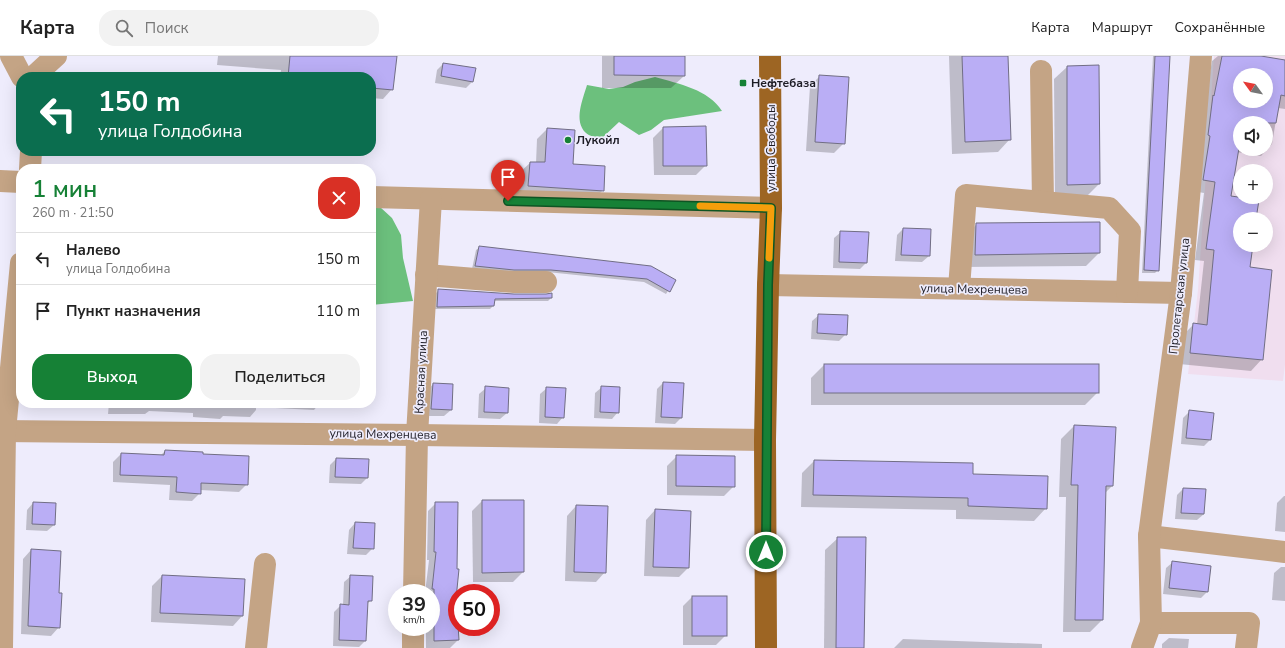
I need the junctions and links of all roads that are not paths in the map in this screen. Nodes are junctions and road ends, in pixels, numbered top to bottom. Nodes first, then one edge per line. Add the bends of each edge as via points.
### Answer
1 (11, 56) edge
2 (56, 56) edge
3 (770, 56) edge
4 (1201, 56) edge
5 (1041, 71) dead end
6 (19, 72) edge
7 (38, 72) edge
8 (0, 181) edge
9 (16, 182) edge
10 (376, 197) edge
11 (431, 199) junction
12 (1043, 202) junction
13 (771, 208) junction
14 (426, 275) junction
15 (546, 282) dead end
16 (768, 285) junction
17 (959, 288) junction
18 (1127, 292) junction
19 (1181, 293) junction
20 (16, 307) edge
21 (2, 431) edge
22 (417, 435) junction
23 (765, 440) junction
24 (1149, 536) junction
25 (1285, 552) edge
26 (265, 564) dead end
27 (414, 584) edge
28 (1, 589) edge
29 (1151, 623) junction
30 (413, 636) edge
31 (2, 648) edge
32 (256, 648) edge
33 (413, 648) edge
34 (766, 648) edge
35 (1142, 648) edge
36 (1246, 648) edge

1 - 6 street
2 - 7 street
3 - 13 main road, улица Свободы
4 - 19 street, Пролетарская улица
5 - 12 street
8 - 9 street
10 - 11 street
11 - 13 street
11 - 14 street, Красная улица
12 - 17 street via 966,195
12 - 18 street via 1109,208 1130,232
13 - 16 main road, улица Свободы
14 - 15 street
14 - 22 street, Красная улица
16 - 17 street, улица Мехренцева
16 - 23 main road, улица Свободы
17 - 18 street, улица Мехренцева
18 - 19 street, улица Мехренцева
19 - 24 street, Пролетарская улица
20 - 21 street
21 - 22 street, улица Мехренцева
21 - 28 street
22 - 23 street, улица Мехренцева
22 - 27 street, Красная улица
23 - 34 main road, улица Свободы
24 - 25 street
24 - 29 street, Пролетарская улица
26 - 32 street
28 - 31 street
29 - 35 street, Пролетарская улица
29 - 36 street via 1250,623
30 - 33 street

